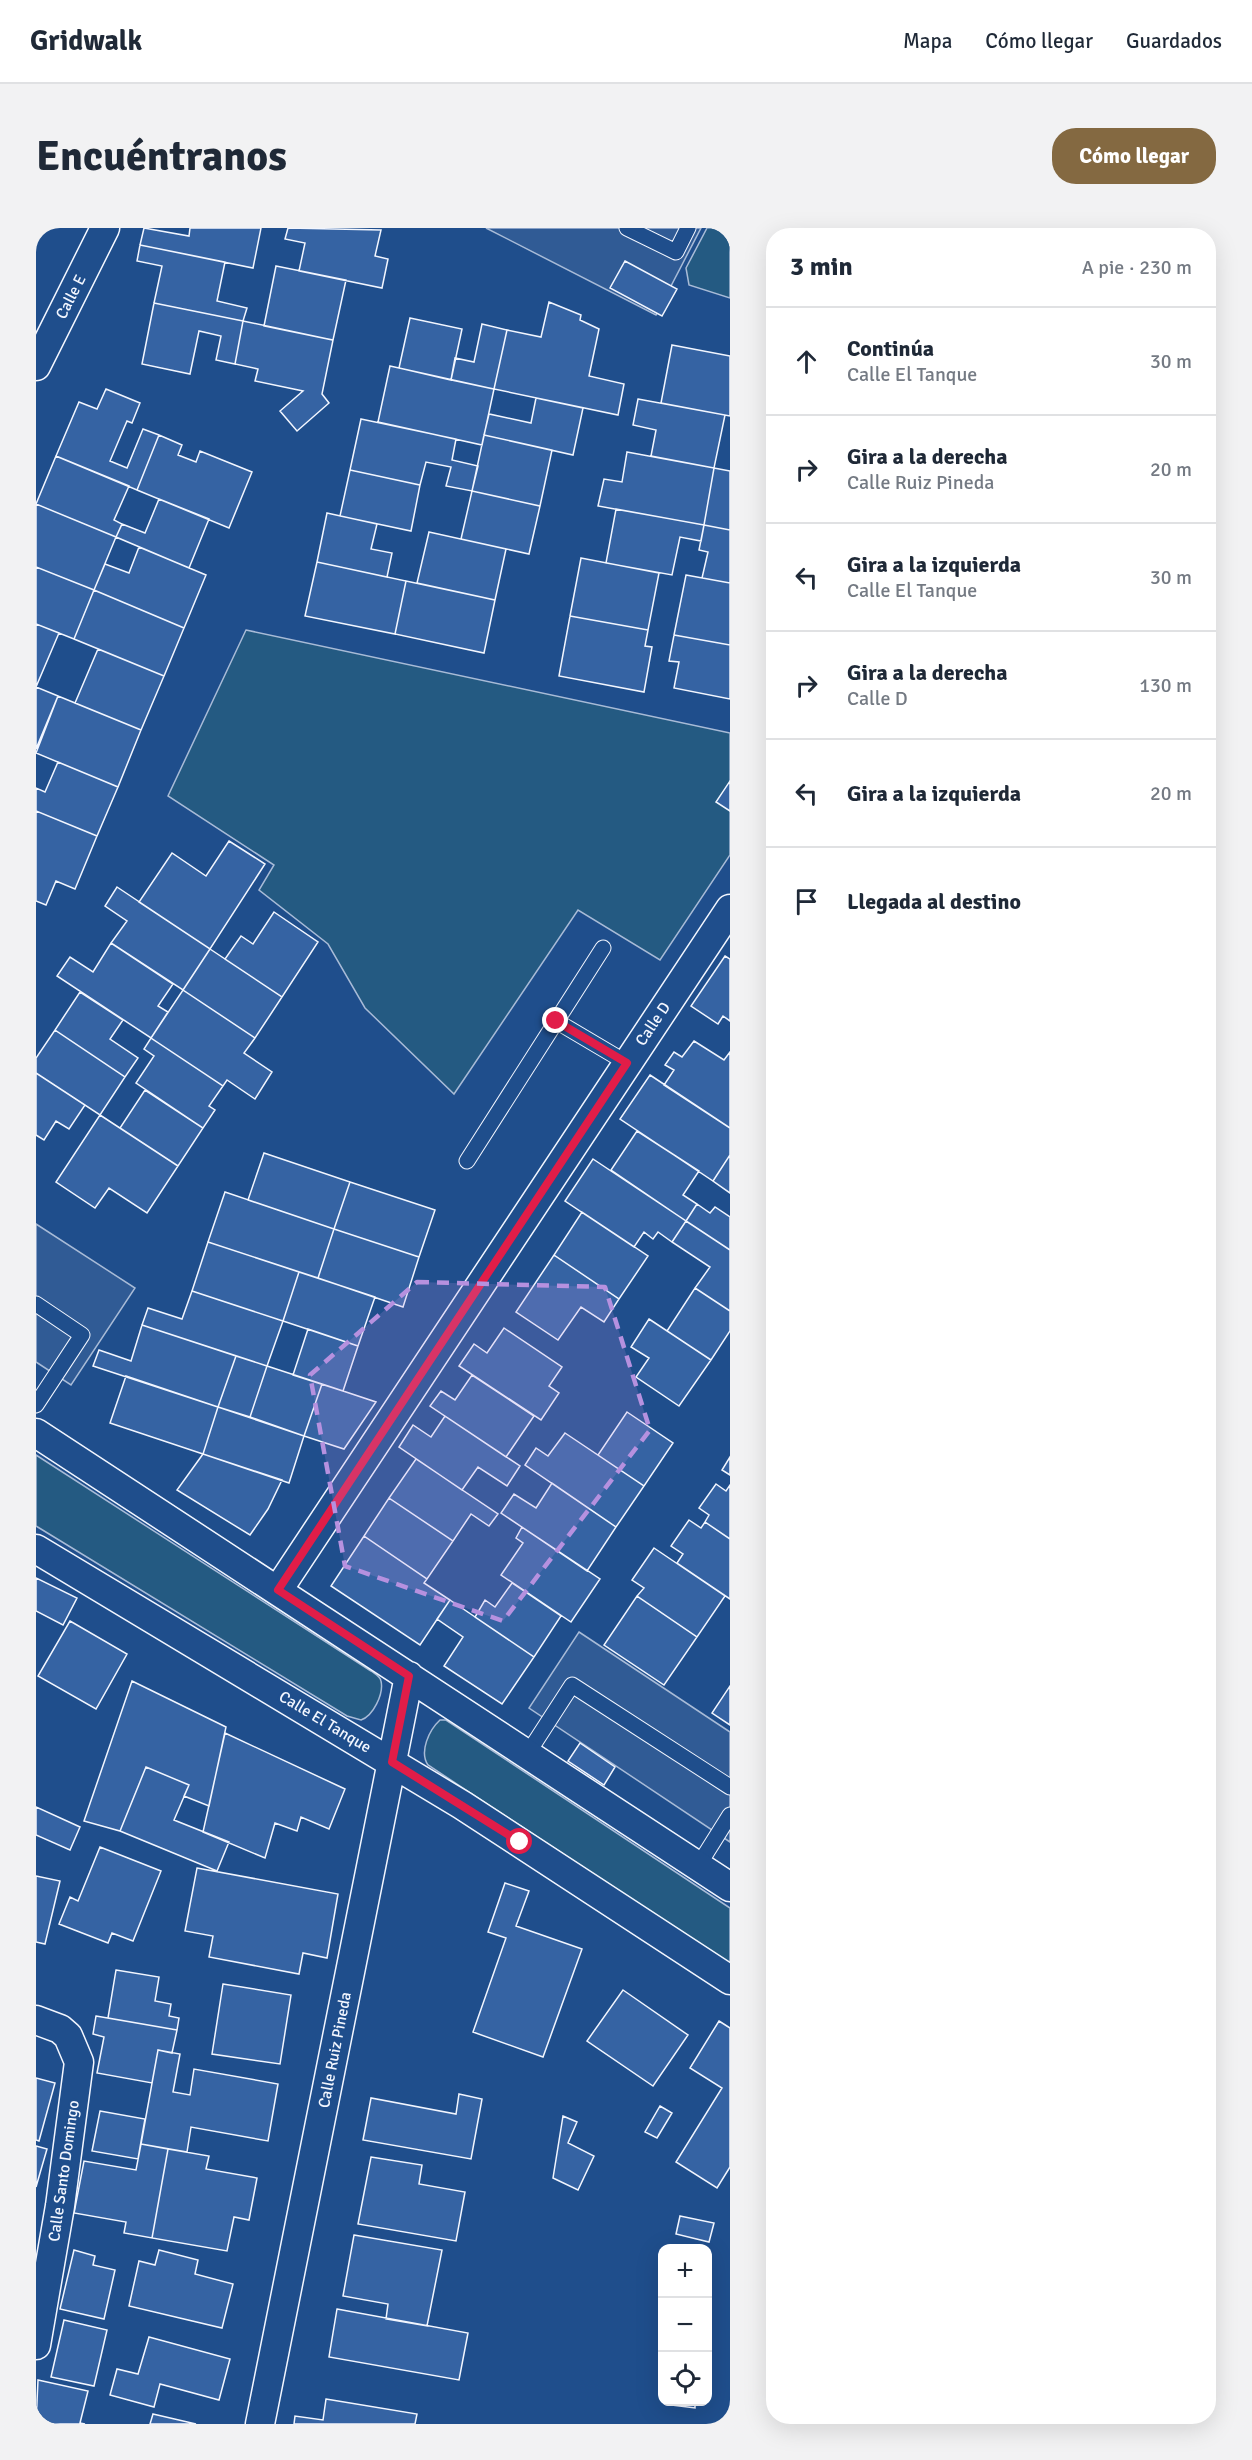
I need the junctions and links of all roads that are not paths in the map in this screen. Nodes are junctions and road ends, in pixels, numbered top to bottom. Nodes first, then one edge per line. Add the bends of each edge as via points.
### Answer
1 (105, 228) edge
2 (627, 228) edge
3 (688, 228) edge
4 (36, 366) edge
5 (730, 909) edge
6 (603, 948) dead end
7 (556, 1021) junction
8 (627, 1063) junction
9 (467, 1161) dead end
10 (36, 1304) edge
11 (36, 1405) edge
12 (36, 1433) edge
13 (36, 1549) edge
14 (278, 1590) junction
15 (409, 1676) junction
16 (528, 1753) junction
17 (392, 1762) junction
18 (730, 1787) edge
19 (730, 1815) edge
20 (698, 1866) junction
21 (730, 1887) edge
22 (730, 1980) edge
23 (36, 2020) edge
24 (36, 2344) edge
25 (260, 2424) edge

1 - 4 street, Calle E
2 - 3 lane via 676,252
5 - 8 street, Calle D
6 - 7 lane
7 - 8 lane
7 - 9 lane
8 - 14 street, Calle D
10 - 11 lane via 82,1335
12 - 14 street
13 - 17 street, Calle El Tanque
14 - 15 street
15 - 16 street
15 - 17 street, Calle Ruiz Pineda
16 - 18 lane via 572,1684
16 - 20 street
17 - 22 street, Calle El Tanque
17 - 25 street, Calle Ruiz Pineda
19 - 20 lane
20 - 21 street
23 - 24 street, Calle Santo Domingo via 60,2028 68,2036 79,2062

